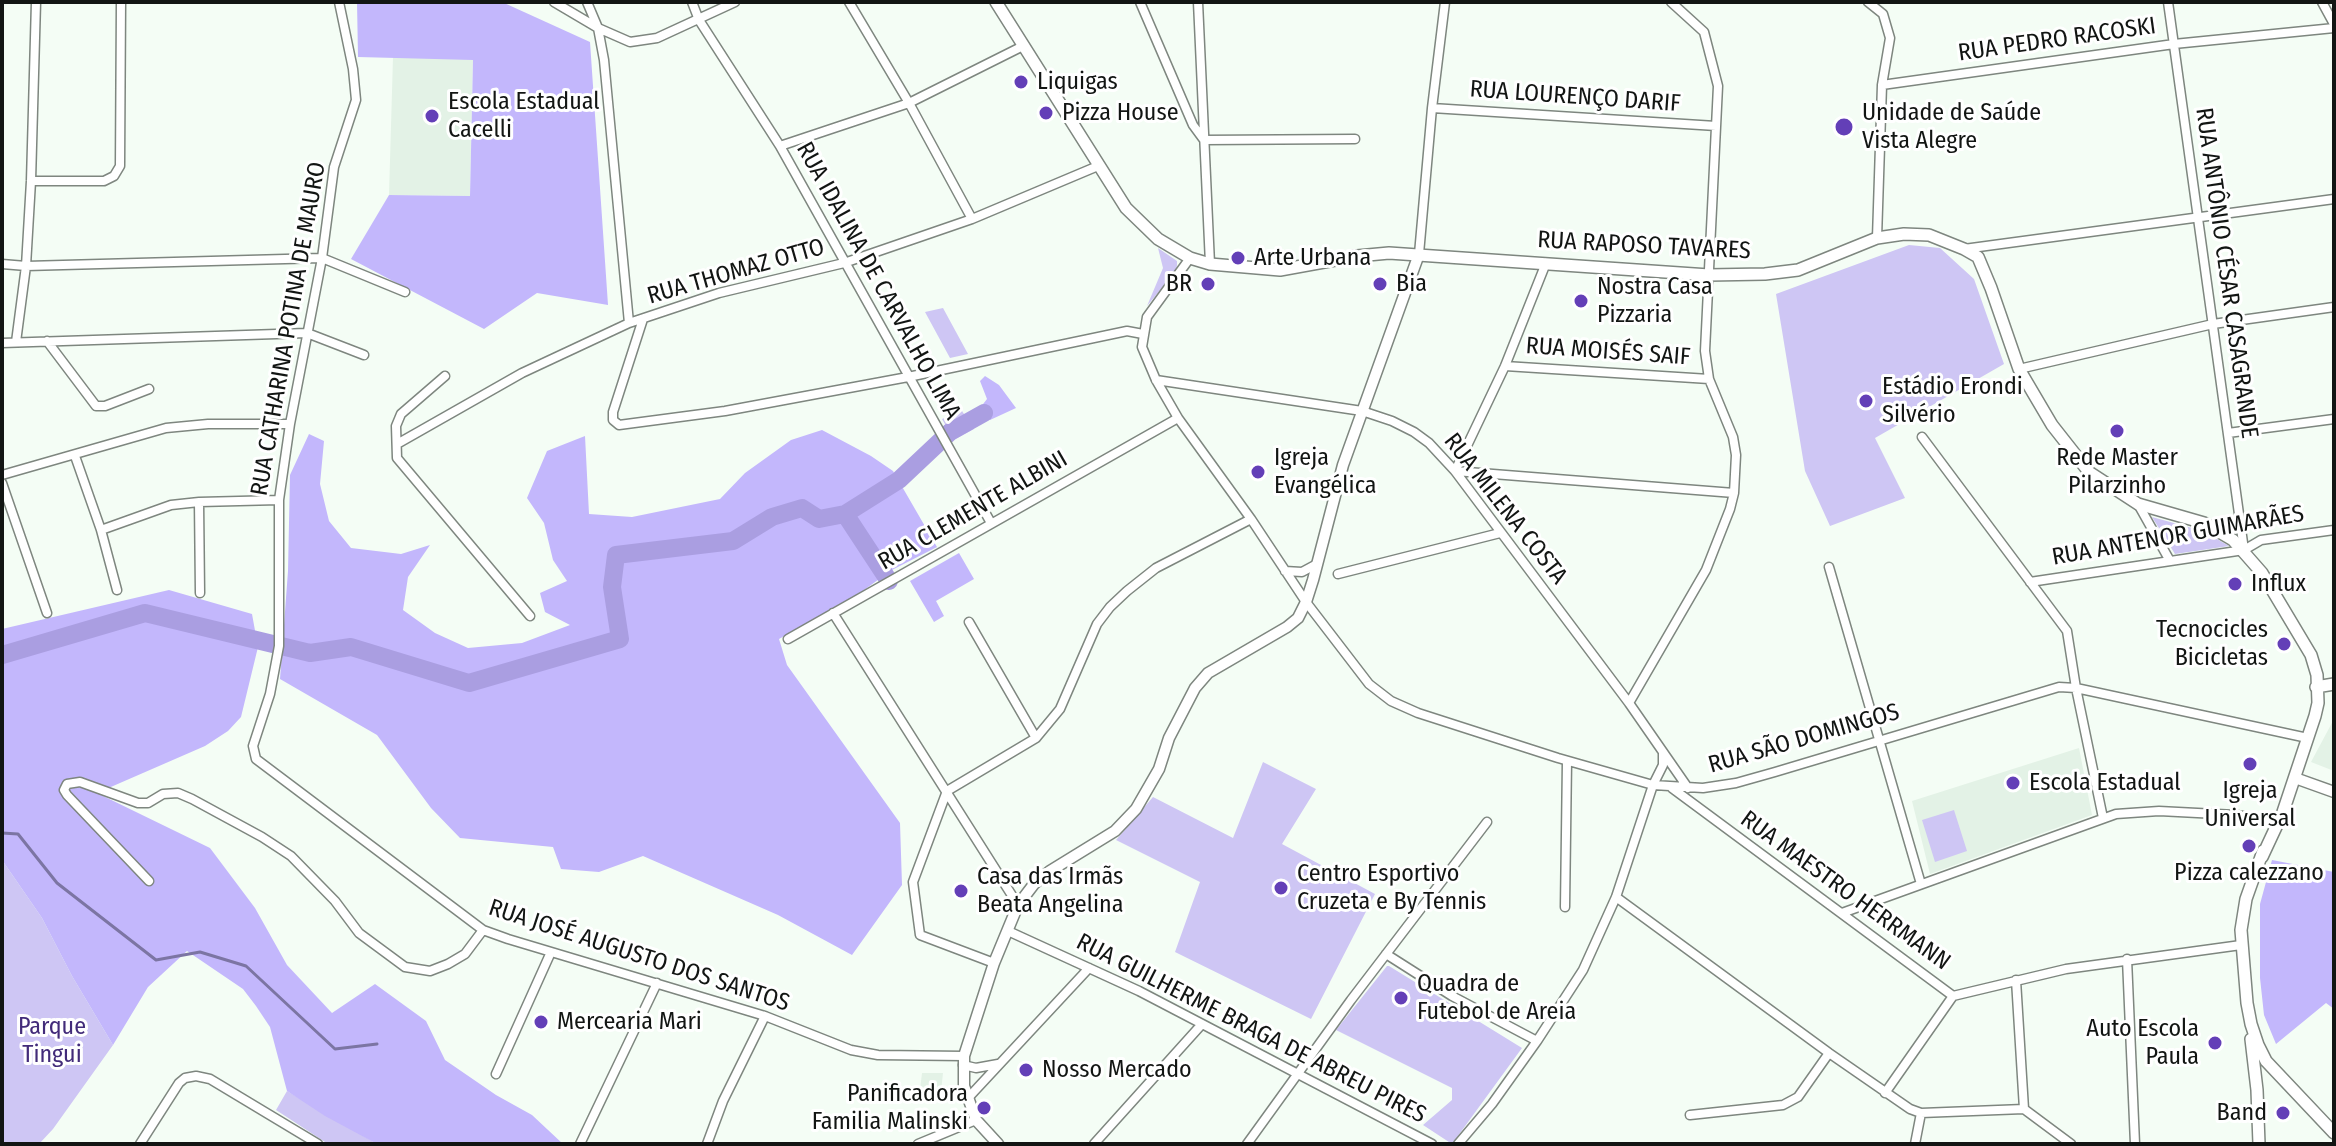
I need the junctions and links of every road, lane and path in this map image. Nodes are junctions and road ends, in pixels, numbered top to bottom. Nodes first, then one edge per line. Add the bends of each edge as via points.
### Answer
1 (36, 2) edge
2 (121, 2) edge
3 (339, 2) edge
4 (554, 2) edge
5 (587, 2) edge
6 (692, 2) edge
7 (735, 2) edge
8 (849, 2) edge
9 (996, 2) edge
10 (1140, 2) edge
11 (1198, 2) edge
12 (1445, 2) edge
13 (1671, 2) edge
14 (1868, 2) edge
15 (2168, 2) edge
16 (2322, 2) edge
17 (699, 20) junction
18 (2334, 26) edge
19 (598, 28) junction
20 (2174, 44) junction
21 (1023, 46) junction
22 (1882, 85) junction
23 (909, 103) junction
24 (1432, 108) junction
25 (1716, 126) junction
26 (1355, 139) dead end
27 (1204, 140) junction
28 (780, 146) junction
29 (1098, 166) junction
30 (31, 181) junction
31 (2334, 199) edge
32 (2198, 217) junction
33 (972, 219) junction
34 (1877, 238) junction
35 (1964, 249) junction
36 (1419, 254) junction
37 (322, 258) junction
38 (1190, 258) junction
39 (844, 263) junction
40 (1546, 263) junction
41 (2, 264) edge
42 (1210, 264) junction
43 (26, 266) junction
44 (1709, 275) junction
45 (405, 292) dead end
46 (2334, 307) edge
47 (643, 319) junction
48 (629, 323) junction
49 (2213, 324) junction
50 (307, 333) junction
51 (1143, 334) junction
52 (47, 341) junction
53 (16, 342) junction
54 (2, 343) edge
55 (364, 355) dead end
56 (1505, 366) junction
57 (2019, 369) junction
58 (445, 376) dead end
59 (908, 377) junction
60 (1709, 379) junction
61 (1156, 380) junction
62 (149, 389) dead end
63 (1362, 411) junction
64 (1178, 418) junction
65 (2334, 419) edge
66 (290, 424) junction
67 (2228, 433) junction
68 (1922, 437) dead end
69 (397, 444) junction
70 (75, 456) junction
71 (1455, 471) junction
72 (2, 475) edge
73 (2, 483) edge
74 (1734, 493) junction
75 (279, 500) junction
76 (199, 502) junction
77 (2138, 504) junction
78 (1251, 519) junction
79 (991, 523) junction
80 (101, 530) junction
81 (2334, 530) edge
82 (1500, 533) junction
83 (2244, 550) junction
84 (2170, 561) junction
85 (1315, 565) junction
86 (1829, 567) dead end
87 (1285, 571) junction
88 (1338, 574) dead end
89 (2030, 582) junction
90 (117, 590) dead end
91 (200, 593) dead end
92 (1306, 602) junction
93 (47, 613) dead end
94 (833, 613) junction
95 (530, 616) dead end
96 (969, 622) dead end
97 (788, 639) dead end
98 (2334, 684) edge
99 (2316, 687) junction
100 (2076, 688) junction
101 (1629, 703) junction
102 (2303, 737) junction
103 (1036, 738) junction
104 (1879, 739) junction
105 (1663, 753) junction
106 (256, 759) joint
107 (1567, 761) junction
108 (2295, 778) junction
109 (1653, 785) junction
110 (1672, 787) junction
111 (1688, 788) junction
112 (1703, 788) junction
113 (947, 791) junction
114 (2334, 792) edge
115 (1701, 810) junction
116 (2103, 818) junction
117 (2272, 820) junction
118 (1487, 822) dead end
119 (2262, 857) junction
120 (149, 881) dead end
121 (1921, 884) junction
122 (1616, 897) junction
123 (1018, 905) junction
124 (1565, 907) dead end
125 (1842, 913) junction
126 (483, 930) junction
127 (1008, 931) junction
128 (2241, 945) junction
129 (551, 952) junction
130 (1386, 954) junction
131 (2127, 959) junction
132 (994, 963) junction
133 (1089, 968) junction
134 (2016, 980) junction
135 (657, 983) junction
136 (1953, 996) junction
137 (2247, 1003) junction
138 (765, 1016) junction
139 (1202, 1024) junction
140 (1537, 1041) junction
141 (2261, 1052) junction
142 (1829, 1053) junction
143 (963, 1061) junction
144 (1003, 1062) junction
145 (1298, 1073) junction
146 (496, 1074) dead end
147 (2257, 1090) junction
148 (1885, 1093) junction
149 (968, 1098) junction
150 (2024, 1109) junction
151 (1921, 1113) junction
152 (1690, 1115) dead end
153 (976, 1120) junction
154 (2334, 1133) edge
155 (2068, 1143) edge
156 (140, 1144) edge
157 (318, 1144) edge
158 (580, 1144) edge
159 (707, 1144) edge
160 (918, 1144) edge
161 (998, 1144) edge
162 (1094, 1144) edge
163 (1247, 1144) edge
164 (1432, 1144) edge
165 (1458, 1144) edge
166 (1915, 1144) edge
167 (2135, 1144) edge
168 (2259, 1144) edge

1 - 30 street
2 - 30 street via 120,166 104,181
3 - 37 street, RUA CATHARINA POTINA DE MAURO via 356,100 334,167
4 - 19 street
5 - 19 street
6 - 17 street, RUA IDALINA DE CARVALHO LIMA
7 - 17 street
8 - 23 street
9 - 21 main road, RUA RAPOSO TAVARES
10 - 27 street
11 - 27 street
12 - 24 street
13 - 25 street via 1704,32 1718,86
14 - 22 street via 1883,14 1890,38
15 - 20 street, RUA ANTÔNIO CÉSAR CASAGRANDE
16 - 18 street
17 - 19 street via 657,38 630,42
17 - 28 street, RUA IDALINA DE CARVALHO LIMA
18 - 20 street, RUA PEDRO RACOSKI
19 - 48 street
20 - 22 street, RUA PEDRO RACOSKI
20 - 32 street, RUA ANTÔNIO CÉSAR CASAGRANDE
21 - 23 street
21 - 29 main road, RUA RAPOSO TAVARES
22 - 34 street
23 - 28 street
23 - 33 street
24 - 25 street, RUA LOURENÇO DARIF
24 - 36 street
25 - 44 street
26 - 27 street
27 - 42 street
28 - 39 street, RUA IDALINA DE CARVALHO LIMA
29 - 33 street, RUA THOMAZ OTTO
29 - 38 main road, RUA RAPOSO TAVARES via 1144,227
30 - 43 street
31 - 32 street
32 - 35 street
32 - 49 street, RUA ANTÔNIO CÉSAR CASAGRANDE
33 - 39 street, RUA THOMAZ OTTO
34 - 35 main road, RUA RAPOSO TAVARES via 1929,235
34 - 44 main road, RUA RAPOSO TAVARES via 1798,270
35 - 57 main road via 1978,257
36 - 40 main road, RUA RAPOSO TAVARES
36 - 42 main road, RUA RAPOSO TAVARES via 1357,256 1280,270
36 - 63 street
37 - 43 street
37 - 45 street
37 - 50 street, RUA CATHARINA POTINA DE MAURO
38 - 42 main road, RUA RAPOSO TAVARES
38 - 51 street via 1147,317
39 - 47 street, RUA THOMAZ OTTO via 719,293
39 - 59 street, RUA IDALINA DE CARVALHO LIMA
40 - 44 main road, RUA RAPOSO TAVARES
40 - 56 street
41 - 43 street
43 - 53 street
44 - 60 street
46 - 49 street
47 - 48 street, RUA THOMAZ OTTO
47 - 59 street via 613,420 619,425
48 - 69 street, RUA THOMAZ OTTO via 522,373
49 - 57 street
49 - 67 street, RUA ANTÔNIO CÉSAR CASAGRANDE
50 - 52 street
50 - 55 street
50 - 66 street, RUA CATHARINA POTINA DE MAURO
51 - 59 street via 1127,331
51 - 61 street, RUA SÃO DOMINGOS via 1142,347
52 - 53 street
52 - 62 street via 96,406
53 - 54 street
56 - 60 street, RUA MOISÉS SAIF
56 - 71 street
57 - 77 main road via 2052,425 2089,472
58 - 69 street via 401,414
59 - 79 street, RUA IDALINA DE CARVALHO LIMA
60 - 74 street via 1733,437
61 - 63 street, RUA MILENA COSTA
61 - 64 street, RUA SÃO DOMINGOS
63 - 71 street, RUA MILENA COSTA via 1414,432
63 - 85 street
64 - 78 street, RUA SÃO DOMINGOS
64 - 79 street, RUA CLEMENTE ALBINI
65 - 67 street
66 - 70 street via 166,428
66 - 75 street, RUA CATHARINA POTINA DE MAURO
67 - 83 street, RUA ANTÔNIO CÉSAR CASAGRANDE
68 - 89 street
69 - 95 street via 397,458
70 - 72 street
70 - 80 street
71 - 74 street
71 - 82 street, RUA MILENA COSTA
73 - 93 street
74 - 101 street via 1706,570
75 - 76 street
75 - 106 street, RUA CATHARINA POTINA DE MAURO via 279,646 253,746
76 - 80 street via 171,505
76 - 91 street
77 - 83 main road via 2204,523
77 - 84 street
78 - 87 street, RUA SÃO DOMINGOS
78 - 103 street via 1156,568 1110,607 1097,624 1060,709
79 - 94 street, RUA CLEMENTE ALBINI
80 - 90 street
81 - 83 street, RUA ANTENOR GUIMARÃES via 2261,540
82 - 88 street
82 - 101 street, RUA MILENA COSTA
83 - 84 street, RUA ANTENOR GUIMARÃES
83 - 99 main road via 2306,645 2315,663
84 - 89 street, RUA ANTENOR GUIMARÃES
85 - 87 street via 1302,572
85 - 92 street
86 - 104 street
87 - 92 street, RUA SÃO DOMINGOS
89 - 100 street via 2067,631
92 - 107 street, RUA SÃO DOMINGOS via 1369,684 1391,701
92 - 123 street via 1287,627 1208,673 1195,688 1136,809 1115,831 1034,884
94 - 97 street, RUA CLEMENTE ALBINI
94 - 113 street
96 - 103 street
98 - 99 main road
99 - 102 main road
99 - 108 main road via 2315,716
100 - 102 street, RUA SÃO DOMINGOS
100 - 104 street, RUA SÃO DOMINGOS via 2051,688
100 - 116 street
101 - 105 street, RUA MILENA COSTA
102 - 108 main road
102 - 117 main road
103 - 113 street
104 - 112 street, RUA SÃO DOMINGOS
104 - 121 street
105 - 109 street
105 - 111 street, RUA MILENA COSTA
106 - 126 street, RUA JOSÉ AUGUSTO DOS SANTOS
107 - 109 street, RUA SÃO DOMINGOS
107 - 124 street
108 - 114 street
108 - 119 main road
109 - 110 street, RUA SÃO DOMINGOS
109 - 122 street
110 - 111 street, RUA SÃO DOMINGOS
110 - 115 street, RUA MAESTRO HERRMANN
111 - 112 street, RUA SÃO DOMINGOS
112 - 115 street
113 - 123 street
113 - 132 street via 913,882 920,935
115 - 125 street, RUA MAESTRO HERRMANN
116 - 117 street via 2159,811
116 - 121 street
117 - 119 main road
118 - 130 street
119 - 128 main road via 2246,899
120 - 126 street via 67,795 67,784 80,782 138,803 163,794 192,799 291,856 359,933 405,967 430,971 448,964 465,954
121 - 125 street
122 - 140 street via 1583,970
122 - 142 street
123 - 127 street
125 - 136 street, RUA MAESTRO HERRMANN
126 - 129 street, RUA JOSÉ AUGUSTO DOS SANTOS
127 - 132 street
127 - 133 street, RUA GUILHERME BRAGA DE ABREU PIRES
128 - 131 street, RUA MAESTRO HERRMANN
128 - 137 main road
129 - 135 street, RUA JOSÉ AUGUSTO DOS SANTOS
129 - 146 street
130 - 140 street
130 - 145 street
131 - 134 street, RUA MAESTRO HERRMANN
131 - 167 street
132 - 143 street
133 - 139 street, RUA GUILHERME BRAGA DE ABREU PIRES
133 - 144 street
134 - 136 street, RUA MAESTRO HERRMANN
134 - 150 street
135 - 138 street, RUA JOSÉ AUGUSTO DOS SANTOS
135 - 158 street
136 - 148 street
137 - 141 main road
137 - 147 main road
138 - 143 street, RUA JOSÉ AUGUSTO DOS SANTOS via 851,1050
138 - 159 street
139 - 145 street, RUA GUILHERME BRAGA DE ABREU PIRES
139 - 162 street
140 - 165 street
141 - 147 main road
141 - 154 main road
142 - 148 street
142 - 152 street via 1798,1097 1783,1105
143 - 144 street, RUA JOSÉ AUGUSTO DOS SANTOS via 976,1068
143 - 149 street
144 - 149 street
145 - 163 street
145 - 164 street, RUA GUILHERME BRAGA DE ABREU PIRES
147 - 168 main road
148 - 151 street
149 - 153 street
150 - 151 street
150 - 155 street
151 - 166 street
153 - 160 street
153 - 161 street
156 - 157 street via 179,1083 196,1076 210,1079

